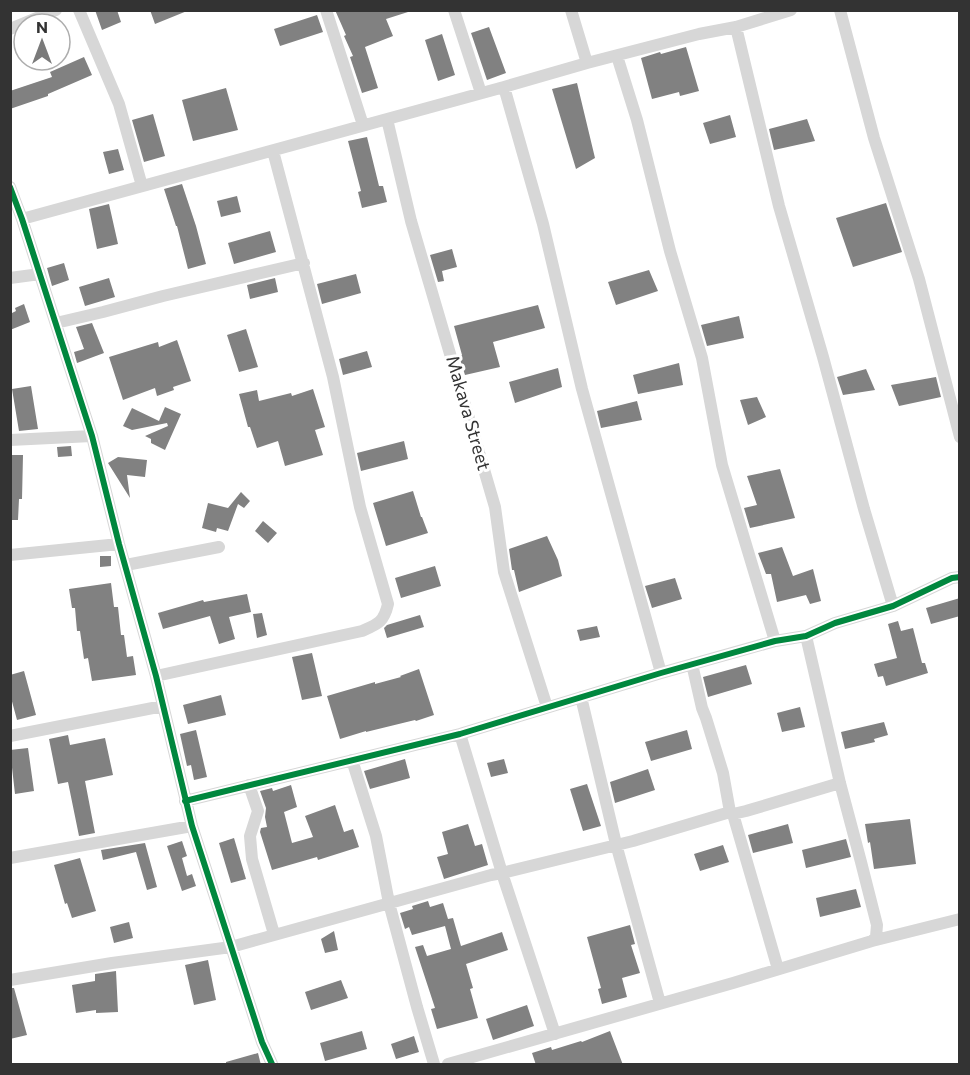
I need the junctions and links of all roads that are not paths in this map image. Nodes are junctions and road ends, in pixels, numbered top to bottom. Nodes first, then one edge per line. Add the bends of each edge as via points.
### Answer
1 (56, 10) edge
2 (79, 10) edge
3 (326, 10) edge
4 (454, 10) edge
5 (571, 10) edge
6 (791, 10) edge
7 (840, 10) edge
8 (736, 27) junction
9 (10, 29) edge
10 (617, 56) junction
11 (587, 63) junction
12 (504, 87) junction
13 (481, 93) junction
14 (387, 119) junction
15 (363, 125) junction
16 (273, 151) junction
17 (142, 186) junction
18 (10, 187) edge
19 (22, 219) junction
20 (304, 263) junction
21 (40, 274) junction
22 (10, 278) edge
23 (56, 322) junction
24 (92, 436) junction
25 (960, 437) edge
26 (10, 440) edge
27 (119, 544) junction
28 (219, 547) dead end
29 (10, 555) edge
30 (126, 565) junction
31 (960, 578) edge
32 (893, 606) junction
33 (806, 636) junction
34 (775, 641) junction
35 (693, 664) junction
36 (661, 673) junction
37 (156, 676) junction
38 (581, 697) junction
39 (163, 706) junction
40 (547, 707) junction
41 (460, 734) junction
42 (10, 736) edge
43 (352, 760) junction
44 (840, 783) junction
45 (249, 785) junction
46 (185, 801) junction
47 (732, 813) junction
48 (192, 826) junction
49 (616, 844) junction
50 (10, 858) edge
51 (502, 873) junction
52 (389, 903) junction
53 (960, 919) edge
54 (274, 934) junction
55 (872, 941) junction
56 (231, 946) junction
57 (777, 969) junction
58 (10, 980) edge
59 (660, 1003) junction
60 (555, 1034) junction
61 (272, 1065) edge
62 (434, 1065) edge
63 (448, 1065) edge

1 - 9 street
2 - 17 street via 119,104
3 - 15 street
4 - 13 street
5 - 11 street
6 - 8 street
7 - 25 street via 874,138 920,279
8 - 10 street
8 - 32 street via 779,206
10 - 11 street
10 - 34 street via 702,358 722,465
11 - 12 street
12 - 13 street
12 - 36 street
13 - 14 street
14 - 15 street
14 - 40 street, Makava Street via 411,221 495,507 504,572
15 - 16 street
16 - 17 street
16 - 20 street
17 - 19 street
18 - 19 street
19 - 21 street
20 - 23 street
20 - 37 street via 360,507 388,604 386,612 379,623 362,631
21 - 22 street
21 - 23 street
23 - 24 street
24 - 26 street
24 - 27 street
27 - 29 street
27 - 30 street
28 - 30 street
30 - 37 street
31 - 32 street via 952,578
32 - 33 street
33 - 34 street
33 - 44 street
34 - 35 street
35 - 36 street
35 - 47 street
36 - 38 street
37 - 39 street
38 - 40 street
38 - 49 street
39 - 42 street
39 - 46 street
40 - 41 street
41 - 43 street
41 - 51 street
43 - 45 street
43 - 52 street via 376,836
44 - 47 street
44 - 55 street via 876,925
45 - 46 street
45 - 54 street via 258,811 250,837 252,860
46 - 48 street
47 - 49 street
47 - 57 street
48 - 50 street
48 - 56 street
49 - 51 street
49 - 59 street
51 - 52 street
51 - 60 street
52 - 54 street
52 - 62 street
53 - 55 street
54 - 56 street
55 - 57 street
56 - 58 street
56 - 61 street
57 - 59 street
59 - 60 street
60 - 63 street

